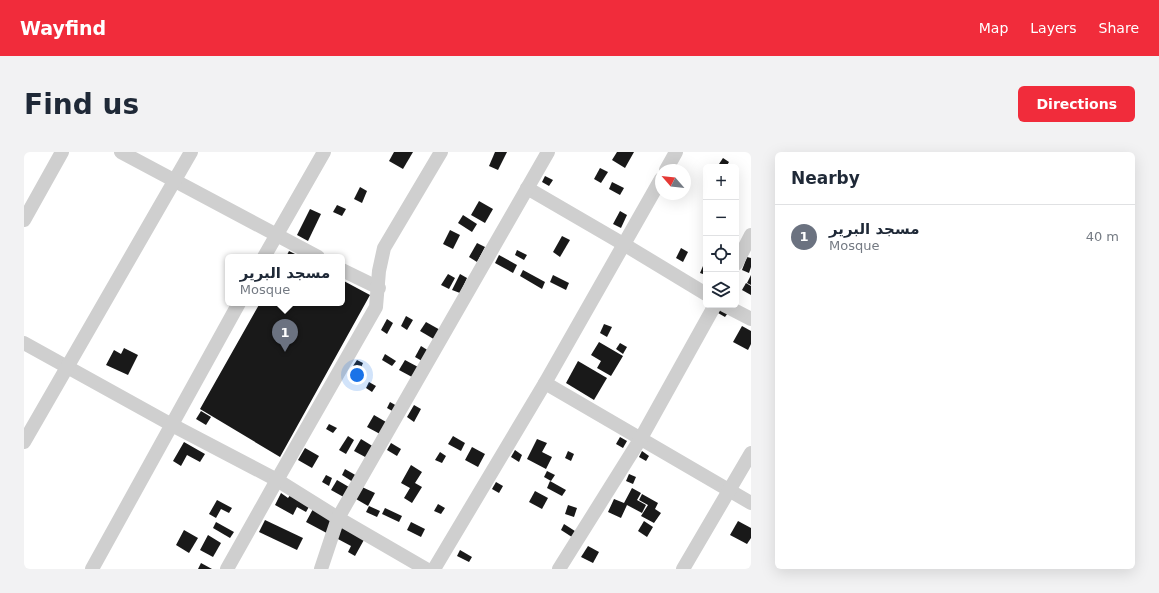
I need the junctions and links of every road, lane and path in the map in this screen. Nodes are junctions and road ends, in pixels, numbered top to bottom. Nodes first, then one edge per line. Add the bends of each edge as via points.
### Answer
1 (62, 152) edge
2 (121, 152) edge
3 (191, 152) edge
4 (324, 152) edge
5 (442, 152) edge
6 (548, 152) edge
7 (676, 152) edge
8 (669, 164) edge
9 (174, 180) junction
10 (527, 188) junction
11 (655, 190) edge
12 (24, 220) edge
13 (276, 235) junction
14 (751, 235) edge
15 (625, 244) junction
16 (266, 254) edge
17 (312, 254) edge
18 (739, 258) edge
19 (345, 271) edge
20 (379, 288) junction
21 (703, 292) edge
22 (237, 306) edge
23 (713, 308) edge
24 (730, 308) edge
25 (751, 319) edge
26 (24, 343) edge
27 (68, 367) junction
28 (545, 383) junction
29 (172, 425) junction
30 (641, 438) junction
31 (24, 442) edge
32 (751, 453) edge
33 (277, 480) junction
34 (728, 490) junction
35 (751, 503) edge
36 (338, 518) junction
37 (92, 569) edge
38 (227, 569) edge
39 (321, 569) edge
40 (426, 569) edge
41 (434, 569) edge
42 (559, 569) edge
43 (683, 569) edge

1 - 12 street
2 - 9 street
3 - 9 street
4 - 13 street
5 - 20 street via 384,248 379,271
6 - 10 street
7 - 8 street
9 - 13 street
9 - 27 street
10 - 15 street
10 - 36 street
11 - 15 street
13 - 16 street
13 - 17 street
14 - 18 street
15 - 21 street
15 - 28 street
19 - 20 street
20 - 33 street via 376,307
22 - 29 street
23 - 30 street
24 - 25 street
26 - 27 street
27 - 29 street
27 - 31 street
28 - 30 street
28 - 41 street
29 - 33 street
29 - 37 street
30 - 34 street
30 - 42 street
32 - 34 street
33 - 36 street
33 - 38 street
34 - 35 street
34 - 43 street
36 - 39 street
36 - 40 street

